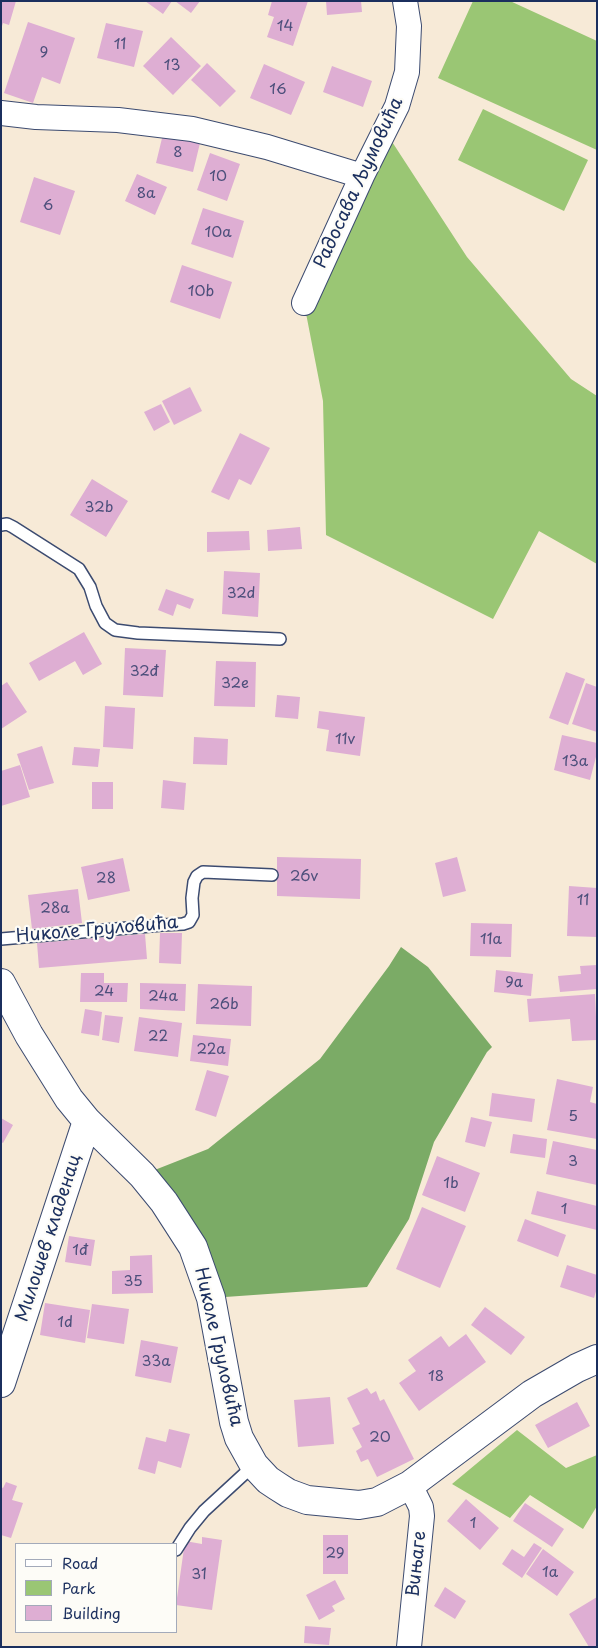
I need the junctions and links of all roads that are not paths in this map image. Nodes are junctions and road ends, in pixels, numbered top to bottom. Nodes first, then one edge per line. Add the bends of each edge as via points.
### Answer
1 (405, 1) edge
2 (1, 113) edge
3 (362, 176) junction
4 (304, 303) dead end
5 (1, 525) edge
6 (280, 639) dead end
7 (272, 875) dead end
8 (1, 939) edge
9 (1, 983) edge
10 (87, 1121) junction
11 (597, 1359) edge
12 (1, 1383) edge
13 (254, 1465) junction
14 (410, 1484) junction
15 (178, 1547) edge
16 (409, 1647) edge

1 - 3 street, Радосава Љумовића via 409,26 407,72 397,106
2 - 3 street via 118,120 192,129 267,147
3 - 4 street, Радосава Љумовића
5 - 6 lane via 13,527 79,569 105,623 115,630
7 - 8 lane, Николе Груловића via 203,872 194,882 193,915 189,922 183,924
9 - 10 street, Николе Груловића via 29,1035 69,1099
10 - 12 street, Милошев кладенац
10 - 13 street, Николе Груловића via 142,1174 193,1247 211,1298 234,1422
11 - 14 street, Николе Груловића via 532,1394
13 - 14 street, Николе Груловића via 268,1480 307,1500 369,1504
13 - 15 lane via 204,1511
14 - 16 street, Вињаге via 422,1516

